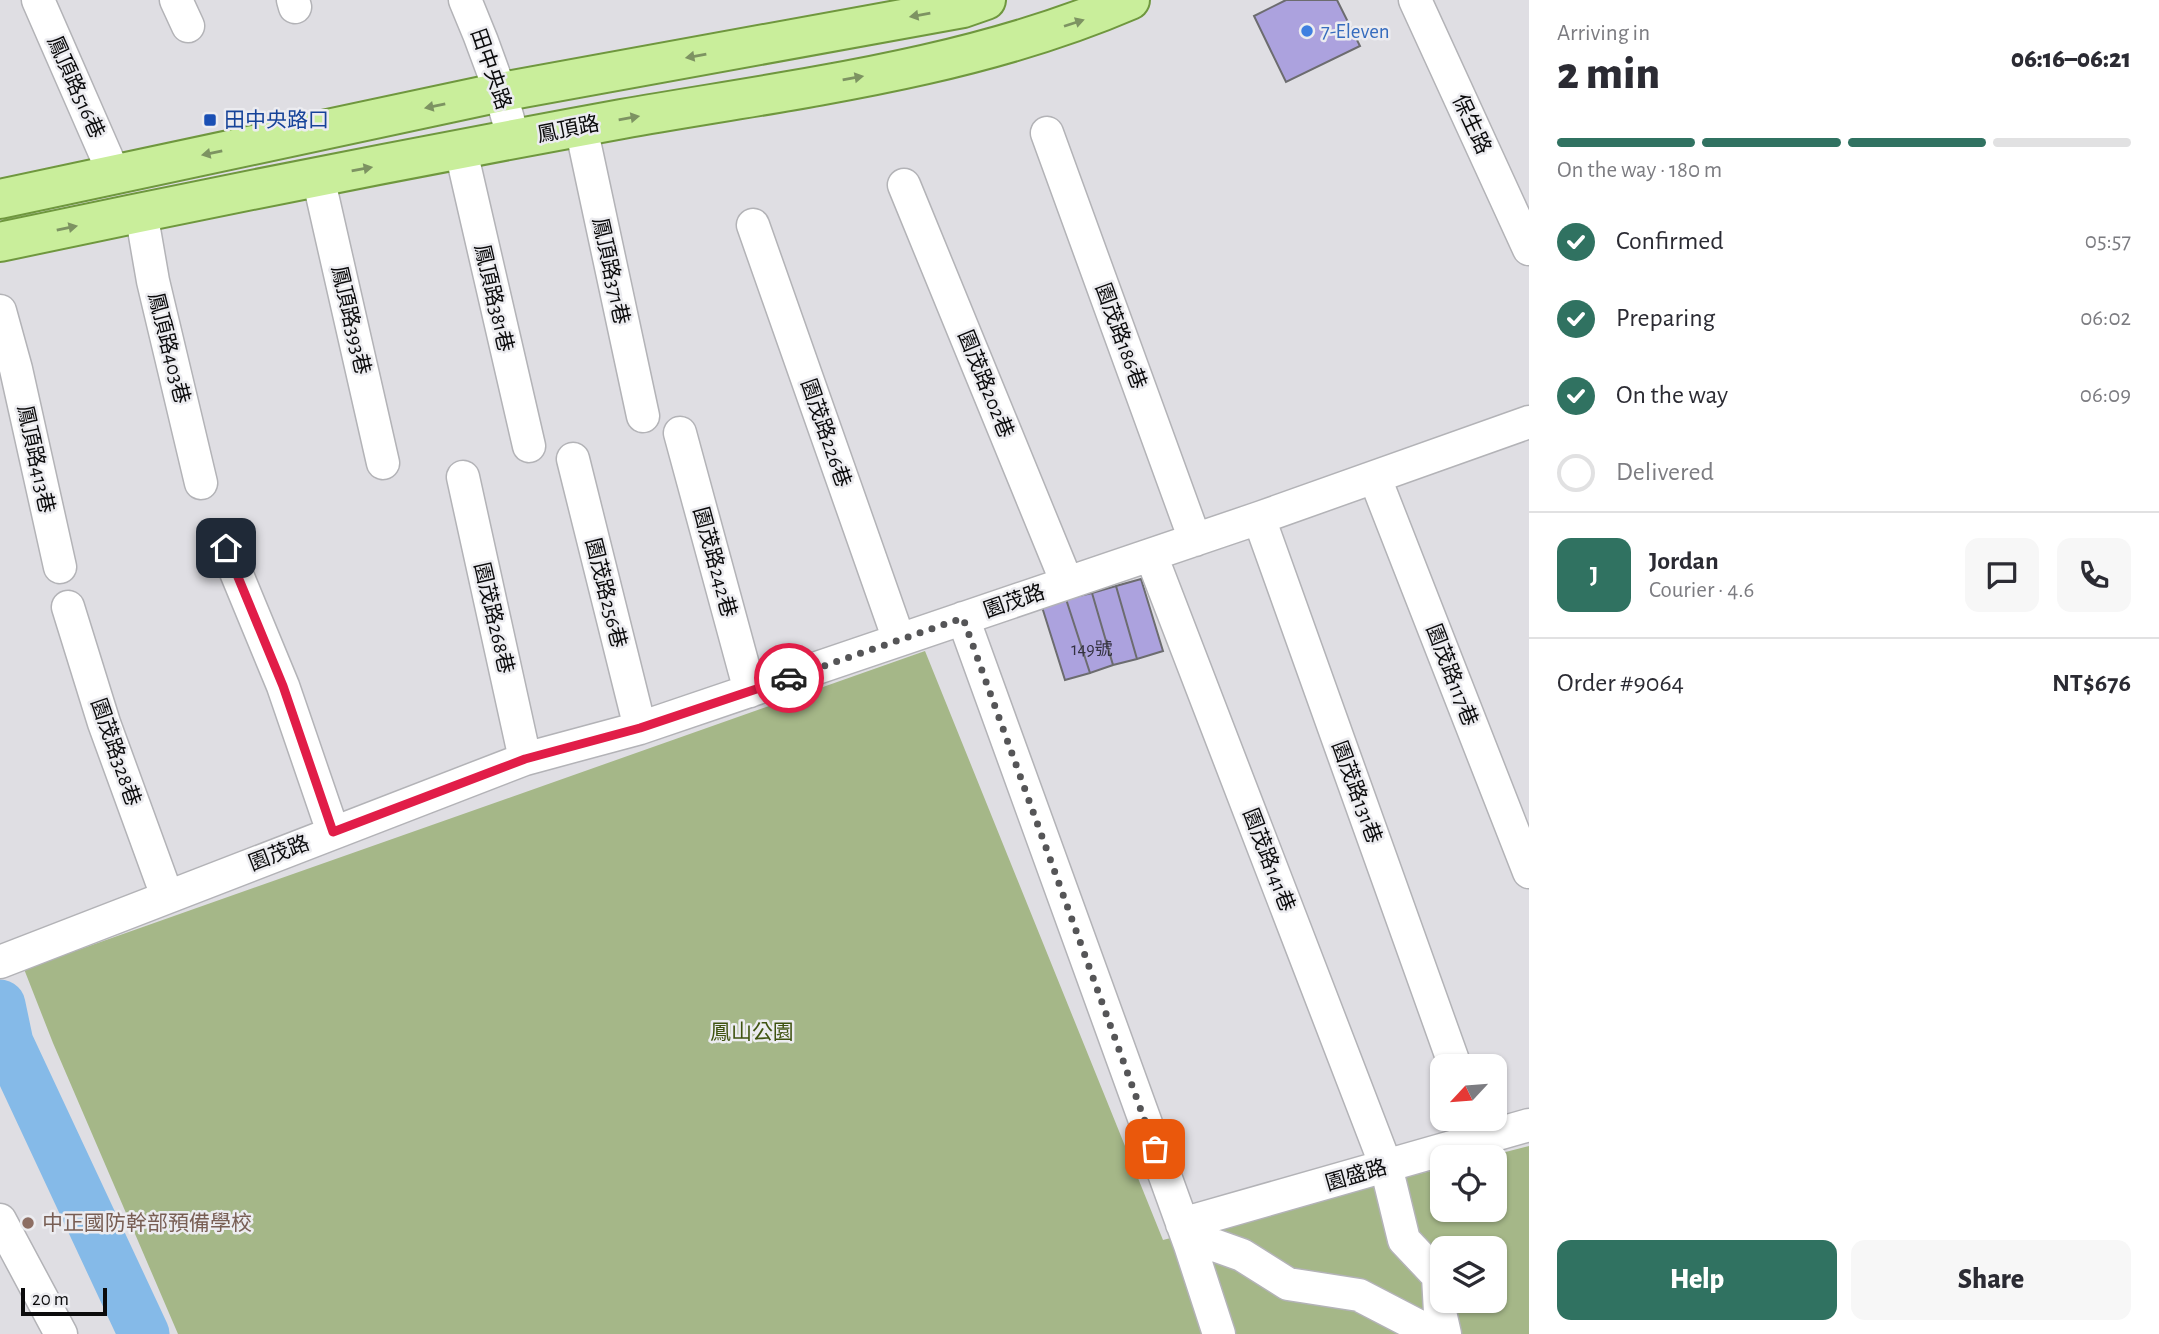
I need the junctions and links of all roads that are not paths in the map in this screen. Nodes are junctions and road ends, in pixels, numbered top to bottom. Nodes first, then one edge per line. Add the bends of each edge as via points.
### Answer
1 (38, 0) edge
2 (465, 0) edge
3 (986, 0) edge
4 (1130, 0) edge
5 (1415, 0) edge
6 (501, 92) junction
7 (581, 127) junction
8 (1047, 133) dead end
9 (514, 140) junction
10 (461, 151) junction
11 (114, 174) junction
12 (318, 177) junction
13 (904, 185) dead end
14 (0, 199) edge
15 (141, 212) junction
16 (752, 225) dead end
17 (0, 242) edge
18 (1529, 249) edge
19 (0, 311) edge
20 (643, 416) dead end
21 (1529, 422) edge
22 (680, 433) dead end
23 (529, 446) dead end
24 (573, 459) dead end
25 (383, 463) dead end
26 (463, 477) dead end
27 (1375, 478) junction
28 (201, 482) dead end
29 (1259, 518) junction
30 (1195, 540) junction
31 (226, 548) dead end
32 (1151, 555) junction
33 (60, 567) dead end
34 (1067, 583) junction
35 (68, 607) dead end
36 (963, 618) junction
37 (899, 640) junction
38 (750, 691) junction
39 (640, 728) junction
40 (525, 759) junction
41 (333, 832) junction
42 (1529, 872) edge
43 (167, 896) junction
44 (10, 959) edge
45 (1451, 1054) edge
46 (1529, 1125) edge
47 (1507, 1127) edge
48 (1473, 1131) edge
49 (1386, 1166) junction
50 (0, 1220) edge
51 (1186, 1235) junction
52 (61, 1334) edge
53 (1219, 1334) edge
54 (1433, 1334) edge
55 (1445, 1334) edge

1 - 11 street, 鳳頂路516巷
2 - 6 street, 田中央路
3 -> 6 main road via 963,8
7 -> 4 main road, 鳳頂路 via 996,48
5 - 18 street, 保生路
6 - 9 street, 田中央路
6 -> 11 main road
7 - 9 main road, 鳳頂路
7 - 20 street, 鳳頂路371巷
8 - 30 street, 園茂路186巷
9 - 10 main road, 鳳頂路
12 -> 10 main road, 鳳頂路
10 - 23 street, 鳳頂路381巷
11 - 14 main road
12 - 15 main road, 鳳頂路
12 - 25 street, 鳳頂路393巷
13 - 34 street, 園茂路202巷
17 -> 15 main road, 鳳頂路
15 - 28 street, 鳳頂路403巷
16 - 37 street, 園茂路226巷
19 - 33 street, 鳳頂路413巷
21 - 27 street, 園茂路
22 - 38 street, 園茂路242巷
24 - 39 street, 園茂路256巷
26 - 40 street, 園茂路268巷
27 - 29 street, 園茂路
27 - 42 street, 園茂路117巷
29 - 30 street, 園茂路
29 - 45 street, 園茂路131巷
30 - 32 street, 園茂路
31 - 41 street via 283,686
32 - 34 street, 園茂路
32 - 49 street, 園茂路141巷
34 - 36 street, 園茂路
35 - 43 street, 園茂路328巷 via 104,723
36 - 37 street, 園茂路
36 - 51 street
37 - 38 street, 園茂路
38 - 39 street, 園茂路
39 - 40 street, 園茂路
40 - 41 street, 園茂路
41 - 43 street, 園茂路
43 - 44 street, 園茂路
46 - 47 street, 園盛路
48 - 49 street, 園盛路
49 - 51 street, 園盛路
49 - 55 street, 園茂路141巷 via 1404,1240 1438,1276
50 - 52 street
51 - 53 street
51 - 54 street via 1242,1255 1288,1284 1359,1295

